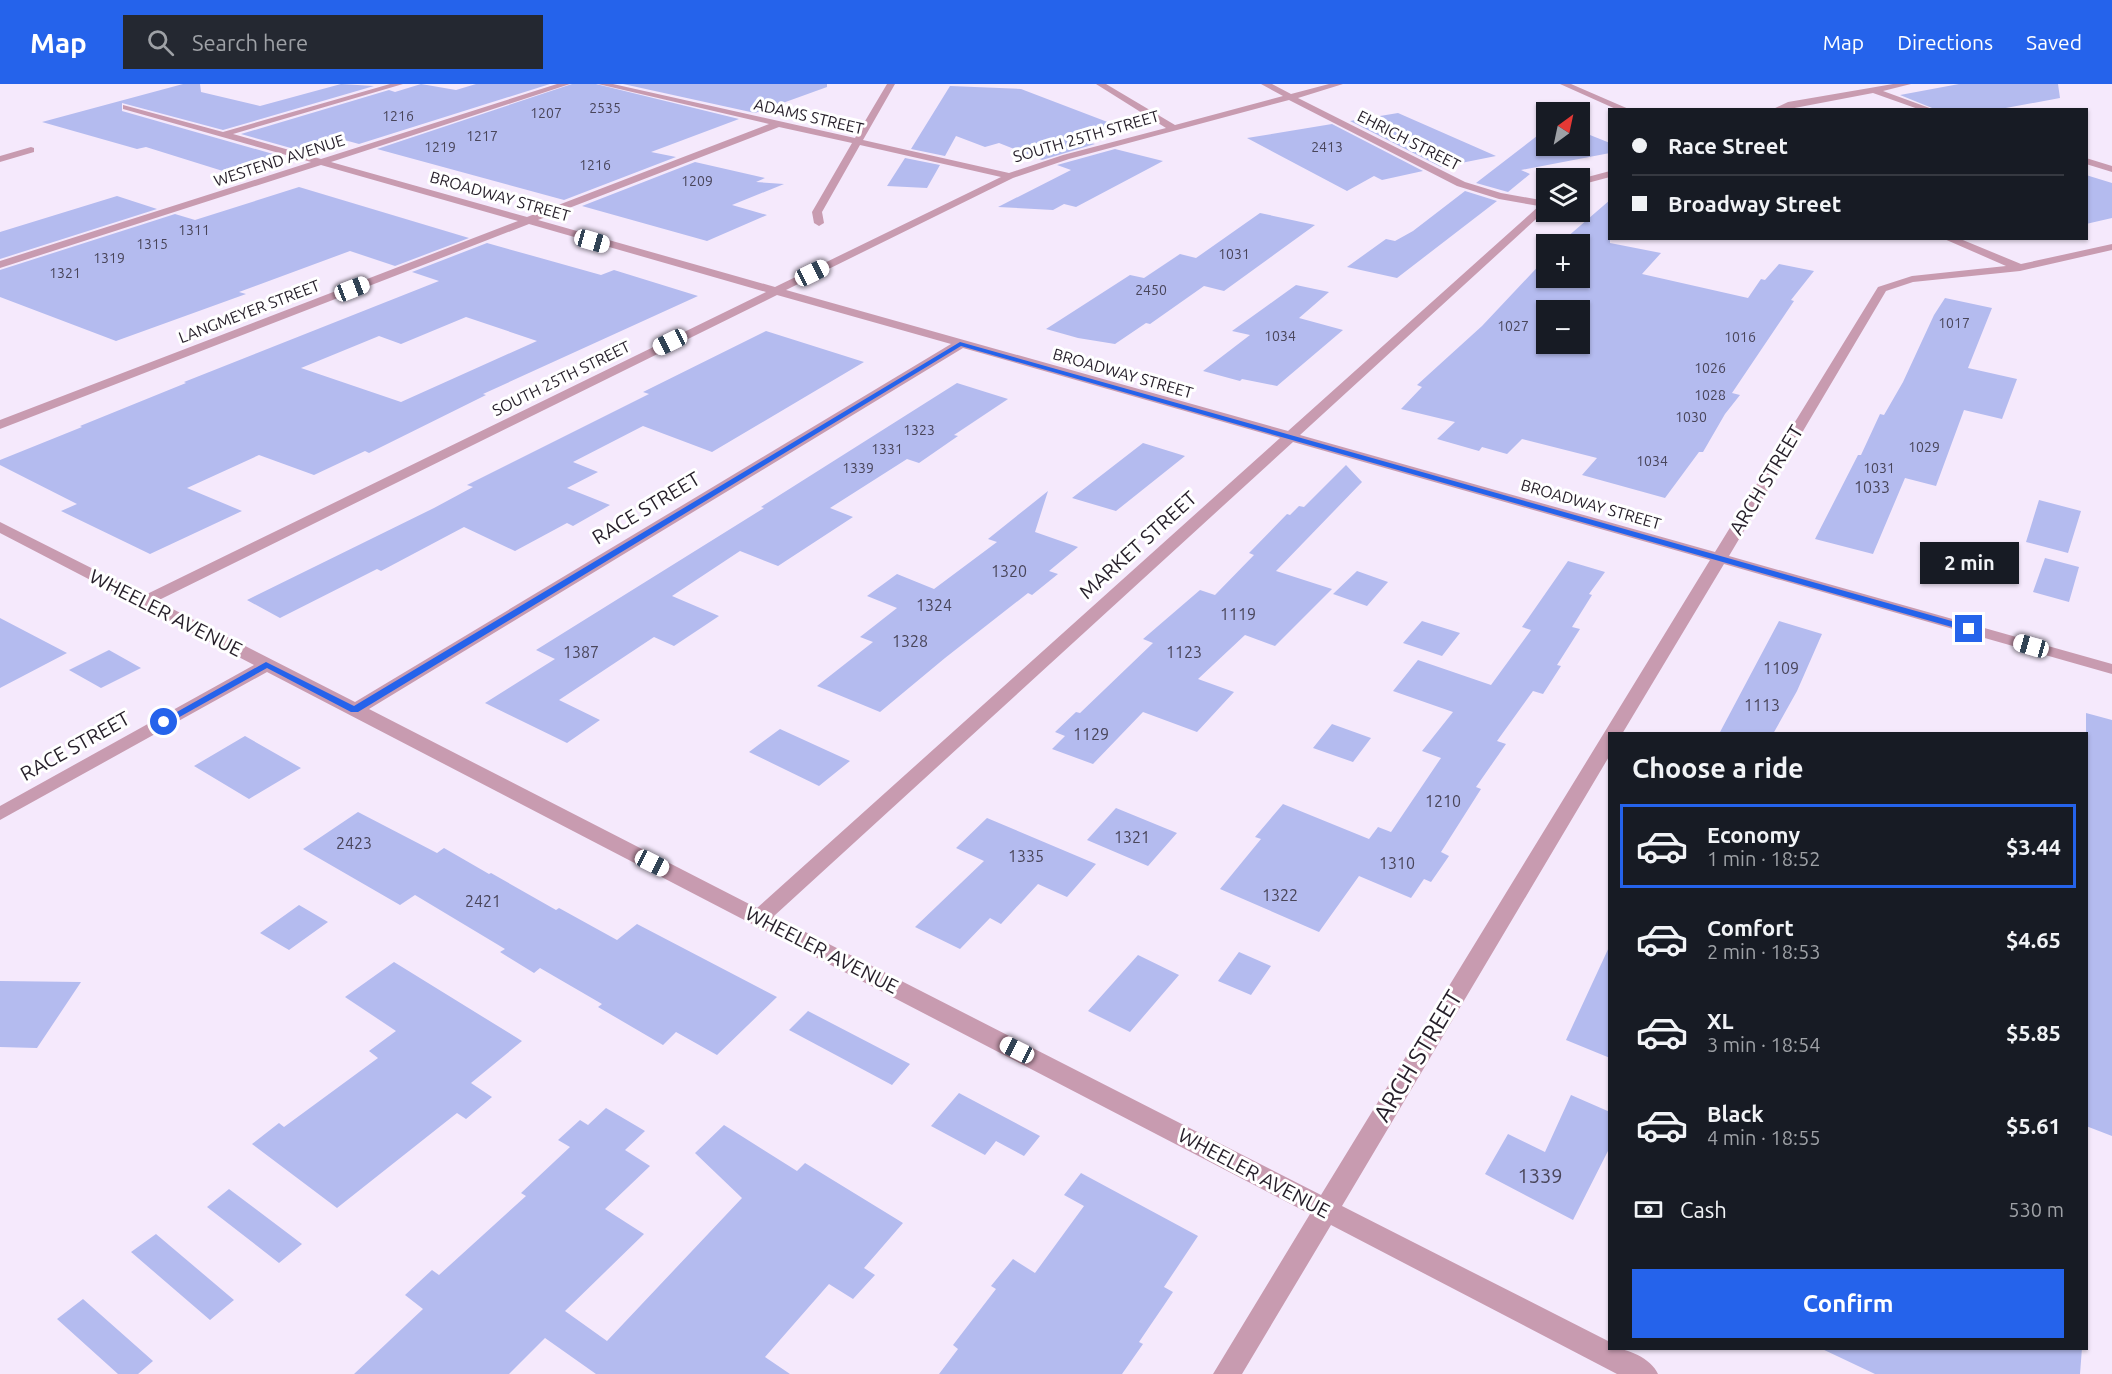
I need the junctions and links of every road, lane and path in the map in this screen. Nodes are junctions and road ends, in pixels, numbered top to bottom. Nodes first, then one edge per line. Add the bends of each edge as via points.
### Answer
1 (399, 84) edge
2 (566, 84) edge
3 (602, 84) edge
4 (891, 84) edge
5 (1100, 84) edge
6 (1265, 84) edge
7 (1339, 84) edge
8 (1564, 84) edge
9 (1854, 84) edge
10 (1907, 84) edge
11 (1872, 90) junction
12 (1291, 97) junction
13 (126, 107) dead end
14 (1622, 108) edge
15 (1780, 108) edge
16 (1925, 108) edge
17 (778, 124) junction
18 (1173, 128) junction
19 (224, 135) junction
20 (857, 142) junction
21 (31, 150) dead end
22 (0, 159) edge
23 (323, 162) junction
24 (2088, 162) edge
25 (2112, 170) edge
26 (1608, 175) edge
27 (1010, 176) junction
28 (1590, 179) edge
29 (1536, 203) edge
30 (1536, 214) edge
31 (525, 222) junction
32 (819, 223) dead end
33 (1952, 240) edge
34 (2112, 247) edge
35 (0, 265) edge
36 (2020, 268) junction
37 (774, 291) junction
38 (960, 344) junction
39 (0, 425) edge
40 (1290, 436) junction
41 (0, 527) edge
42 (1719, 557) junction
43 (143, 602) junction
44 (266, 664) junction
45 (2112, 669) edge
46 (355, 710) junction
47 (1614, 732) edge
48 (1608, 742) edge
49 (0, 814) edge
50 (759, 918) junction
51 (1325, 1210) junction
52 (1227, 1374) edge
53 (1644, 1374) edge

1 - 19 street
2 - 23 street, WESTEND AVENUE
3 - 17 street, ADAMS STREET
4 - 20 street
5 - 18 street
6 - 12 street, EHRICH STREET
7 - 12 street, SOUTH 25TH STREET
8 - 14 street
9 - 11 street
10 - 11 street
11 - 15 street
11 - 16 street
12 - 18 street, SOUTH 25TH STREET
12 - 29 street, EHRICH STREET via 1461,184
13 - 19 street, BROADWAY STREET
17 - 20 street, ADAMS STREET
17 - 31 street, LANGMEYER STREET
18 - 27 street, SOUTH 25TH STREET
19 - 23 street, BROADWAY STREET
20 - 27 street, ADAMS STREET
20 - 32 street via 817,212
21 - 22 street
23 - 31 street, BROADWAY STREET
23 - 35 street, WESTEND AVENUE
24 - 25 street
26 - 28 street
27 - 37 street, SOUTH 25TH STREET
30 - 40 street, MARKET STREET
31 - 37 street, BROADWAY STREET
31 - 39 street, LANGMEYER STREET
33 - 36 street
34 - 36 street
36 - 42 street, ARCH STREET via 1912,279 1882,289
37 - 38 street, BROADWAY STREET
37 - 43 street, SOUTH 25TH STREET
38 - 40 street, BROADWAY STREET
38 - 46 street, RACE STREET
40 - 42 street, BROADWAY STREET
40 - 50 street, MARKET STREET
41 - 43 street, WHEELER AVENUE
42 - 45 street, BROADWAY STREET
42 - 47 street, ARCH STREET
43 - 44 street, WHEELER AVENUE
44 - 46 street, WHEELER AVENUE
44 - 49 street, RACE STREET
46 - 50 street, WHEELER AVENUE
48 - 51 street, ARCH STREET
50 - 51 street, WHEELER AVENUE
51 - 52 street, ARCH STREET
51 - 53 street, WHEELER AVENUE

